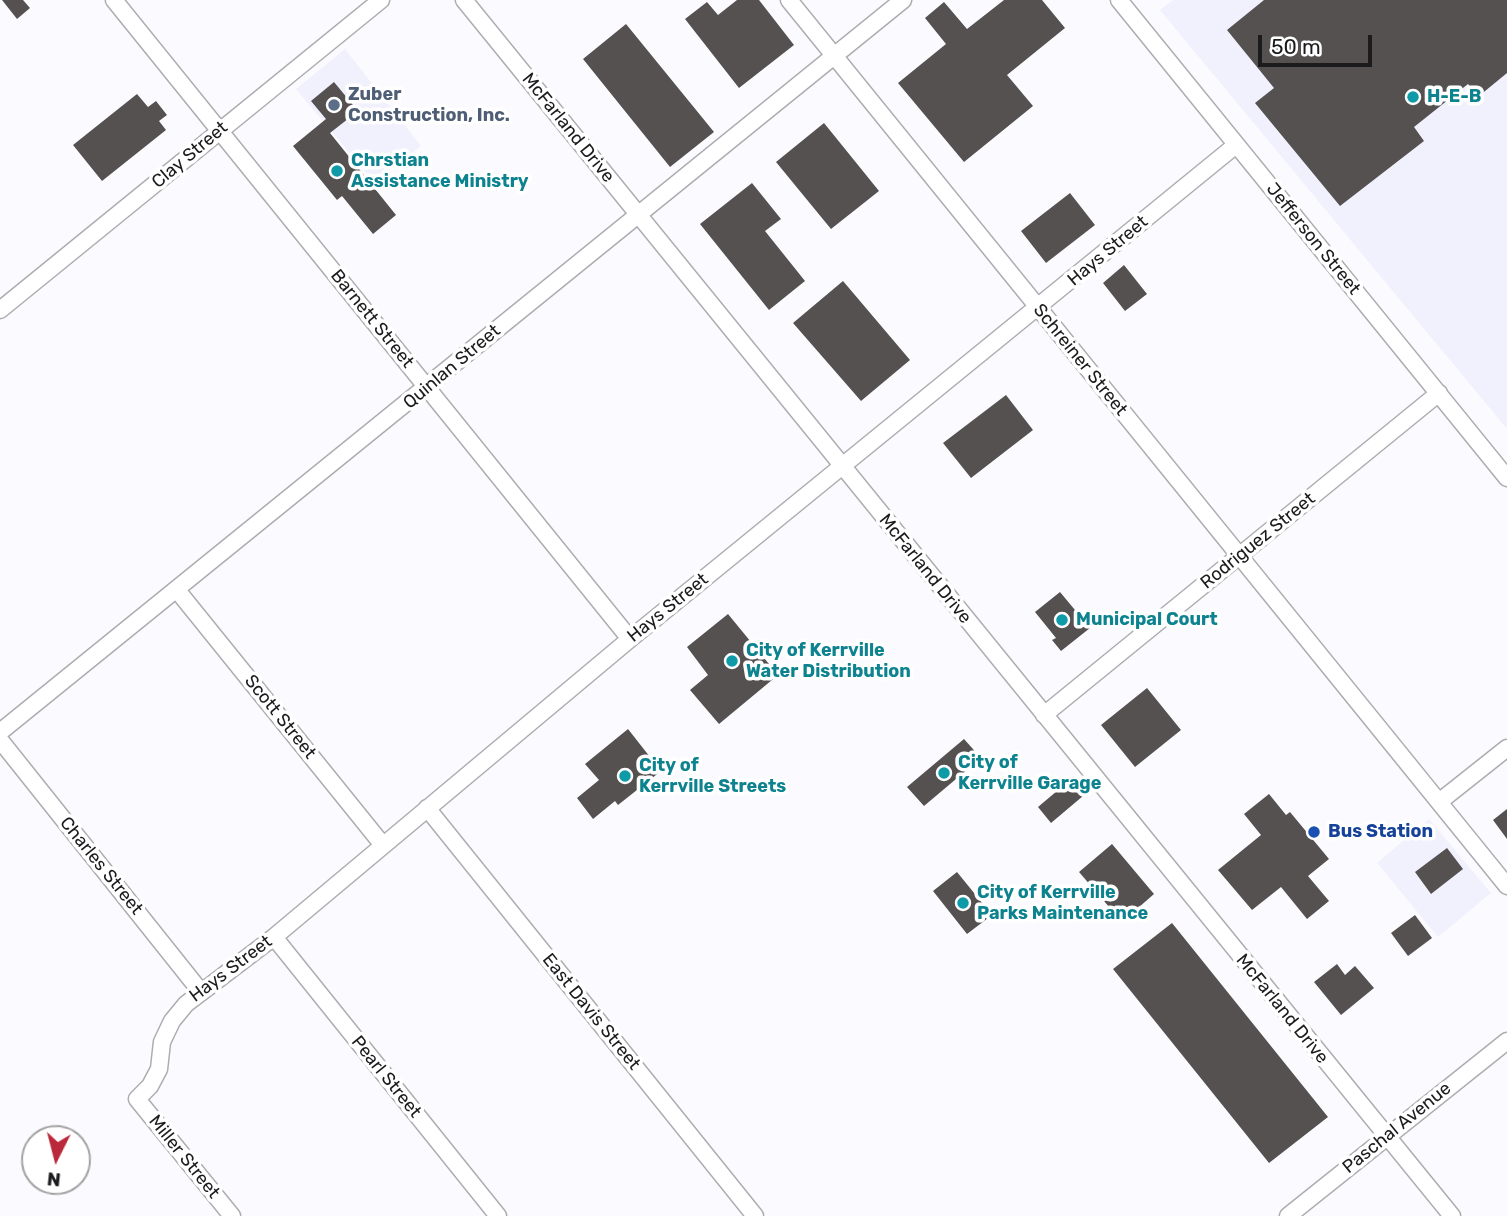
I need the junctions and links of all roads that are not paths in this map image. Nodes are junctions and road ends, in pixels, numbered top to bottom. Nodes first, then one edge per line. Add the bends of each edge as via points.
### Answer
1 (114, 0) edge
2 (381, 0) edge
3 (464, 0) edge
4 (789, 0) edge
5 (903, 0) edge
6 (1119, 0) edge
7 (834, 55) junction
8 (219, 130) junction
9 (1236, 145) junction
10 (637, 214) junction
11 (1038, 308) junction
12 (0, 310) edge
13 (428, 388) junction
14 (1438, 393) junction
15 (842, 466) junction
16 (1507, 478) edge
17 (1239, 556) junction
18 (177, 590) junction
19 (630, 639) junction
20 (1044, 715) junction
21 (0, 732) edge
22 (0, 740) edge
23 (1507, 748) edge
24 (1439, 802) junction
25 (427, 808) junction
26 (382, 844) junction
27 (1507, 886) edge
28 (274, 937) junction
29 (201, 992) junction
30 (1507, 1041) edge
31 (137, 1099) joint
32 (1386, 1137) junction
33 (232, 1216) edge
34 (498, 1216) edge
35 (755, 1216) edge
36 (1288, 1216) edge
37 (1452, 1216) edge

1 - 8 street, Barnett Street
2 - 8 street, Clay Street
3 - 10 street, McFarland Drive
4 - 7 street, Schreiner Street
5 - 7 street, Quinlan Street
6 - 9 street, Jefferson Street
7 - 10 street, Quinlan Street
7 - 11 street, Schreiner Street
8 - 12 street, Clay Street
8 - 13 street, Barnett Street
9 - 11 street, Hays Street
9 - 14 street, Jefferson Street
10 - 13 street, Quinlan Street
10 - 15 street, McFarland Drive
11 - 15 street, Hays Street
11 - 17 street, Schreiner Street
13 - 18 street, Quinlan Street
13 - 19 street, Barnett Street
14 - 16 street, Jefferson Street
14 - 17 street, Rodriguez Street
15 - 19 street, Hays Street
15 - 20 street, McFarland Drive
17 - 20 street, Rodriguez Street
17 - 24 street, Schreiner Street
18 - 21 street, Quinlan Street
18 - 26 street, Scott Street
19 - 25 street, Hays Street
20 - 32 street, McFarland Drive
22 - 29 street, Charles Street
23 - 24 street
24 - 27 street, Schreiner Street
25 - 26 street, Hays Street
25 - 35 street, East Davis Street
26 - 28 street, Hays Street
28 - 29 street, Hays Street
28 - 34 street, Pearl Street
29 - 31 street, Hays Street via 172,1021 162,1042 159,1069
30 - 32 street, Paschal Avenue
31 - 33 street, Miller Street
32 - 36 street, Paschal Avenue
32 - 37 street, McFarland Drive

